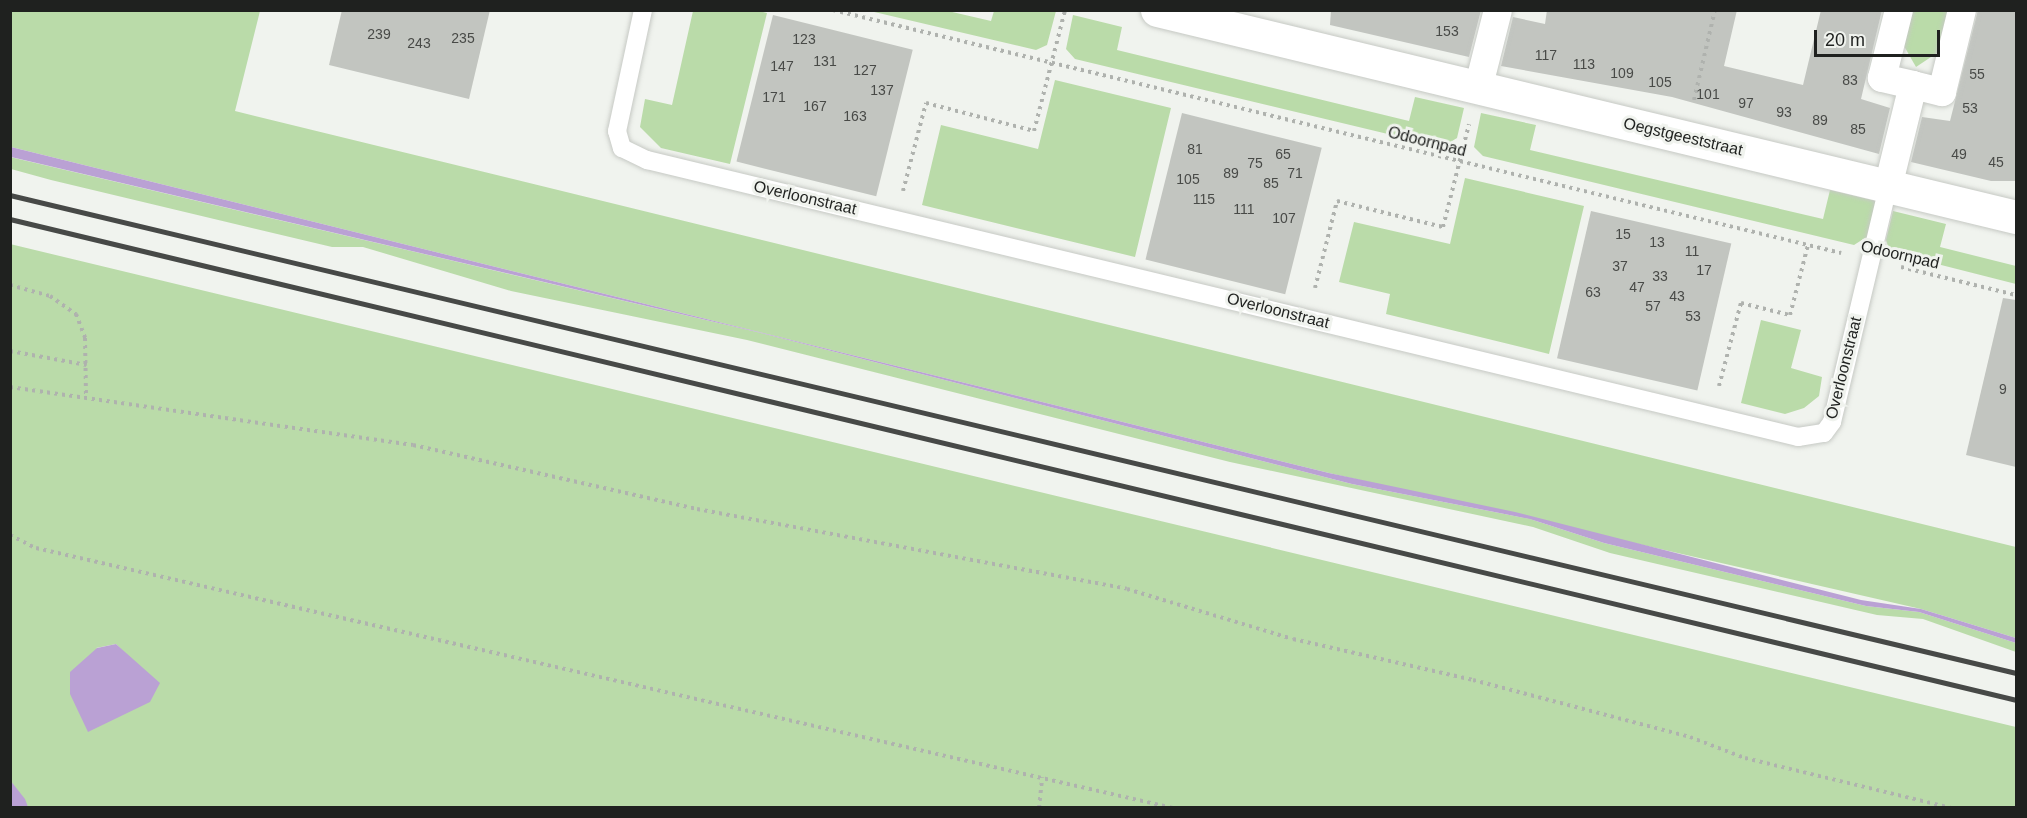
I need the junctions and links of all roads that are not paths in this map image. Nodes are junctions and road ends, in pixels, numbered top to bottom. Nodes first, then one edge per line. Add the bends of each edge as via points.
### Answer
1 (643, 10) edge
2 (1157, 10) edge
3 (1498, 10) edge
4 (1899, 10) edge
5 (1962, 10) edge
6 (1913, 85) junction
7 (1479, 89) junction
8 (1888, 187) junction
9 (2016, 217) edge

1 - 8 lane, Overloonstraat via 617,131 622,148 647,160 1798,437 1824,433 1832,422
2 - 7 street, Oegstgeeststraat
3 - 7 street
4 - 6 street via 1882,78
5 - 6 street via 1942,92
6 - 8 street
7 - 8 street, Oegstgeeststraat
8 - 9 street, Oegstgeeststraat

